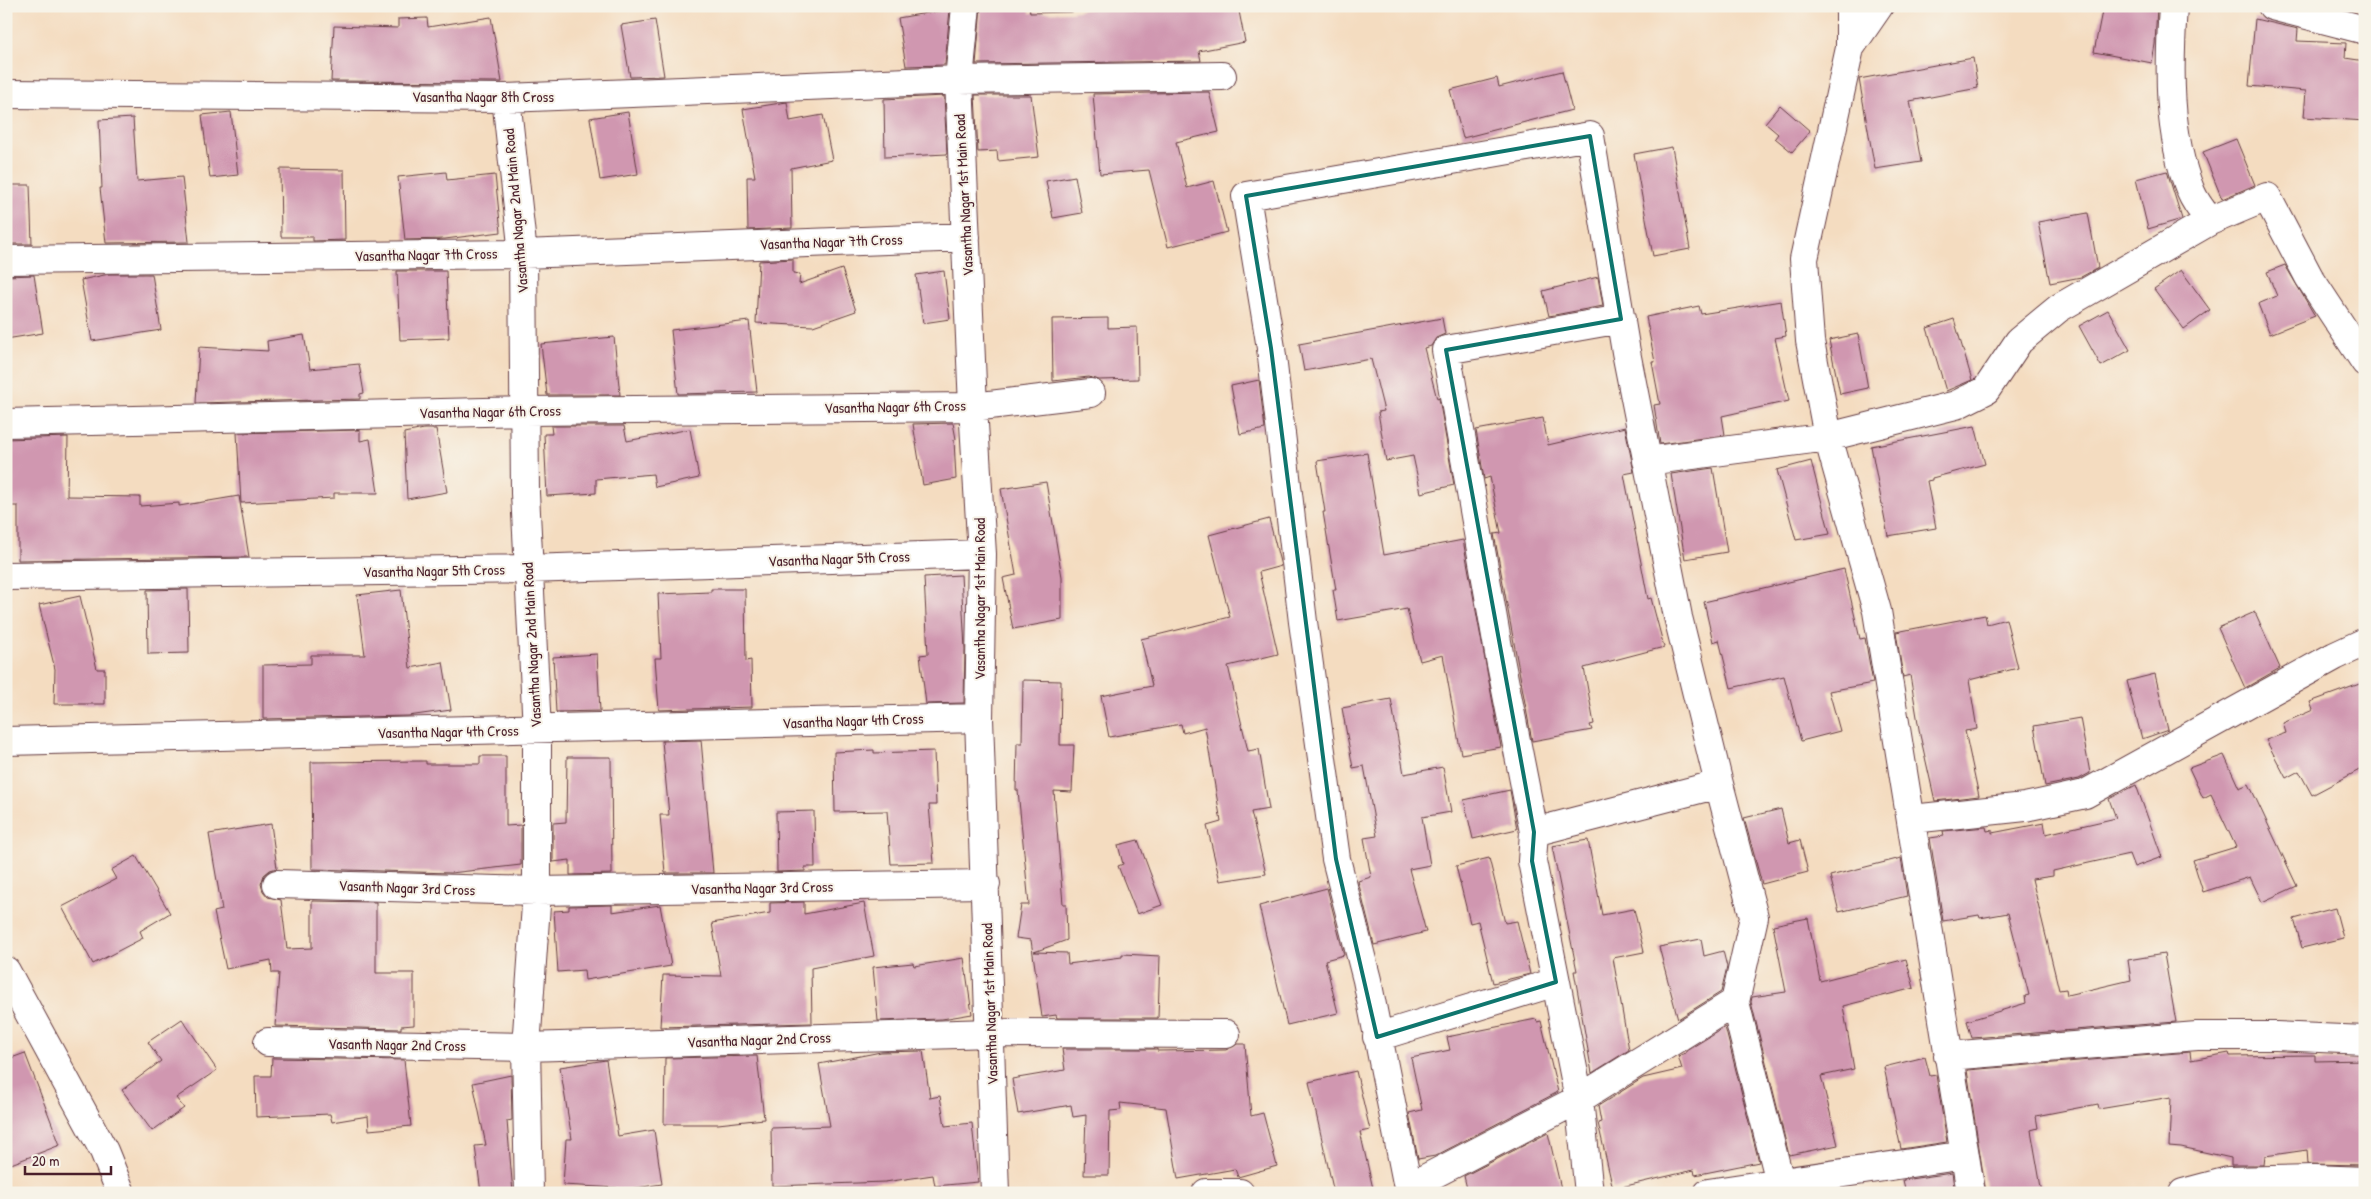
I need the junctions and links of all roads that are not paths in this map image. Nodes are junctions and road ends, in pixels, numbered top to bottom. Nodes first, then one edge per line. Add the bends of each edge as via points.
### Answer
1 (966, 6) edge
2 (1850, 6) edge
3 (1879, 6) edge
4 (2174, 6) edge
5 (2272, 6) edge
6 (2365, 30) edge
7 (1850, 48) junction
8 (1222, 76) dead end
9 (959, 80) junction
10 (6, 94) edge
11 (506, 98) junction
12 (2210, 221) junction
13 (966, 237) junction
14 (523, 254) junction
15 (6, 260) edge
16 (1621, 319) junction
17 (2365, 362) edge
18 (1091, 393) dead end
19 (973, 407) junction
20 (526, 411) junction
21 (6, 423) edge
22 (1828, 437) junction
23 (1647, 461) junction
24 (982, 554) junction
25 (528, 569) junction
26 (6, 576) edge
27 (2365, 642) edge
28 (979, 718) junction
29 (537, 730) junction
30 (6, 741) edge
31 (1719, 784) junction
32 (1912, 819) junction
33 (1534, 832) junction
34 (277, 884) dead end
35 (986, 884) junction
36 (538, 891) junction
37 (6, 971) edge
38 (1556, 982) junction
39 (1735, 1002) junction
40 (991, 1033) junction
41 (1226, 1034) dead end
42 (1377, 1037) junction
43 (2365, 1040) edge
44 (268, 1042) dead end
45 (526, 1047) junction
46 (1948, 1056) junction
47 (1579, 1099) junction
48 (1965, 1155) junction
49 (2365, 1181) edge
50 (1780, 1182) junction
51 (1409, 1190) edge
52 (121, 1193) edge
53 (529, 1193) edge
54 (995, 1193) edge
55 (1206, 1193) edge
56 (1240, 1193) edge
57 (1589, 1193) edge
58 (1708, 1193) edge
59 (1970, 1193) edge
60 (2183, 1193) edge

1 - 9 street, Vasantha Nagar 1st Main Road
2 - 7 street
3 - 7 street
4 - 12 street via 2170,94 2182,164 2192,194
5 - 6 street
7 - 22 street via 1804,260 1810,341
8 - 9 street, Vasantha Nagar 8th Cross
9 - 11 street, Vasantha Nagar 8th Cross
9 - 13 street, Vasantha Nagar 1st Main Road
10 - 11 street, Vasantha Nagar 8th Cross
11 - 14 street, Vasantha Nagar 2nd Main Road
12 - 17 street via 2266,198 2308,277
12 - 22 street via 2059,308 2019,341 1986,390 1956,405
13 - 14 street, Vasantha Nagar 7th Cross
13 - 19 street, Vasantha Nagar 1st Main Road
14 - 15 street, Vasantha Nagar 7th Cross
14 - 20 street, Vasantha Nagar 2nd Main Road
16 - 23 street
16 - 33 street via 1446,350
16 - 42 street via 1590,136 1246,196 1271,348 1303,622 1336,859 1367,980
18 - 19 street, Vasantha Nagar 6th Cross
19 - 20 street, Vasantha Nagar 6th Cross
19 - 24 street, Vasantha Nagar 1st Main Road
20 - 21 street, Vasantha Nagar 6th Cross
20 - 25 street, Vasantha Nagar 2nd Main Road via 524,493
22 - 23 street
22 - 32 street via 1877,611
23 - 31 street via 1678,617
24 - 25 street, Vasantha Nagar 5th Cross
24 - 28 street, Vasantha Nagar 1st Main Road
25 - 26 street, Vasantha Nagar 5th Cross
25 - 29 street, Vasantha Nagar 2nd Main Road
27 - 32 street via 2085,794 2025,807
28 - 29 street, Vasantha Nagar 4th Cross
28 - 35 street, Vasantha Nagar 1st Main Road
29 - 30 street, Vasantha Nagar 4th Cross
29 - 36 street, Vasantha Nagar 2nd Main Road
31 - 33 street
31 - 39 street via 1754,917
32 - 46 street
33 - 38 street via 1532,861
34 - 36 street, Vasanth Nagar 3rd Cross
35 - 36 street, Vasantha Nagar 3rd Cross
35 - 40 street, Vasantha Nagar 1st Main Road
36 - 45 street, Vasantha Nagar 2nd Main Road
37 - 52 street via 104,1151
38 - 42 street
38 - 47 street
39 - 47 street
39 - 50 street
40 - 41 street, Vasantha Nagar 2nd Cross
40 - 45 street, Vasantha Nagar 2nd Cross
40 - 54 street, Vasantha Nagar 1st Main Road
42 - 51 street
43 - 46 street via 2197,1036
44 - 45 street, Vasanth Nagar 2nd Cross
45 - 53 street, Vasantha Nagar 2nd Main Road
46 - 48 street
47 - 51 street
47 - 57 street
48 - 50 street
48 - 59 street
49 - 60 street via 2228,1180
50 - 58 street
55 - 56 street

